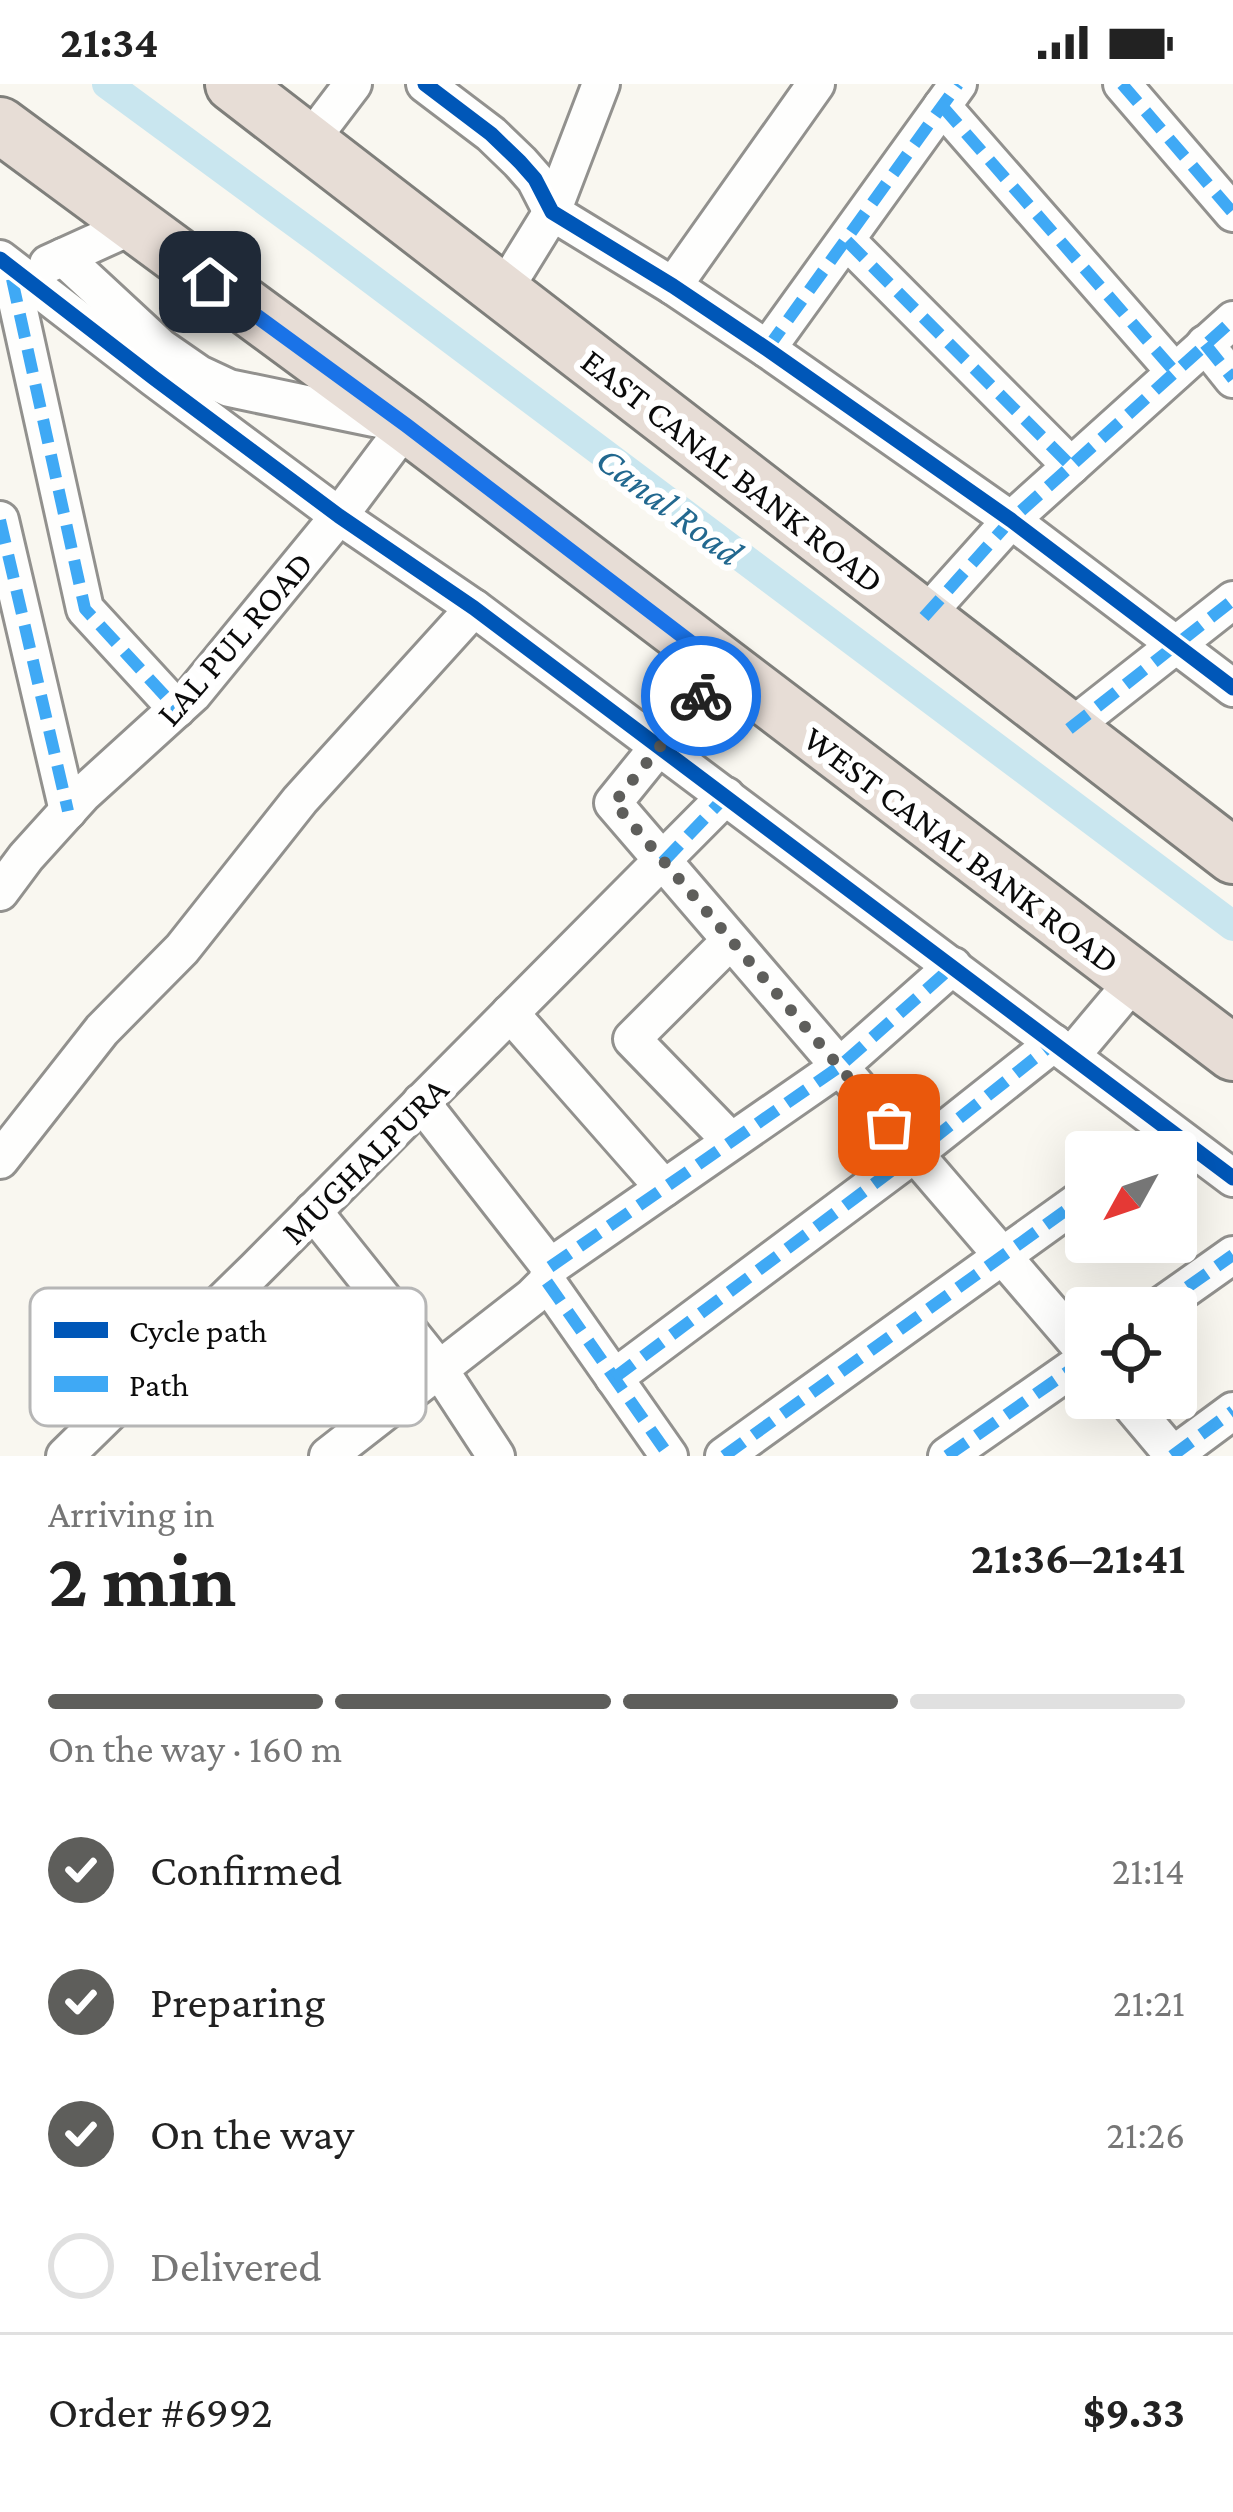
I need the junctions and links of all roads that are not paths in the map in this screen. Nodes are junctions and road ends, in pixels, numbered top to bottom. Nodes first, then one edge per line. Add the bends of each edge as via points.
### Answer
1 (233, 84) edge
2 (353, 84) edge
3 (425, 84) edge
4 (602, 84) edge
5 (816, 84) edge
6 (1122, 84) edge
7 (950, 95) edge
8 (0, 125) edge
9 (309, 142) junction
10 (552, 212) junction
11 (1233, 213) edge
12 (134, 226) junction
13 (847, 241) junction
14 (64, 257) junction
15 (8, 274) edge
16 (673, 286) junction
17 (502, 293) junction
18 (1233, 320) edge
19 (1205, 344) junction
20 (767, 349) junction
21 (1175, 372) junction
22 (1233, 379) edge
23 (406, 425) junction
24 (1071, 466) junction
25 (339, 516) junction
26 (0, 520) edge
27 (1011, 520) junction
28 (82, 594) junction
29 (1233, 599) edge
30 (474, 608) junction
31 (10, 609) edge
32 (924, 617) junction
33 (1174, 645) junction
34 (723, 667) junction
35 (1233, 688) edge
36 (178, 709) junction
37 (1069, 729) junction
38 (661, 747) junction
39 (726, 796) junction
40 (68, 811) junction
41 (1233, 856) edge
42 (663, 862) junction
43 (0, 892) edge
44 (730, 940) junction
45 (952, 967) junction
46 (1134, 981) junction
47 (510, 1013) junction
48 (1063, 1050) junction
49 (1233, 1053) edge
50 (839, 1067) junction
51 (421, 1102) junction
52 (1148, 1131) edge
53 (731, 1142) junction
54 (914, 1154) junction
55 (0, 1160) edge
56 (1197, 1160) edge
57 (1233, 1178) edge
58 (664, 1188) junction
59 (313, 1211) junction
60 (1065, 1212) edge
61 (1233, 1255) edge
62 (1004, 1257) junction
63 (548, 1274) junction
64 (1188, 1287) edge
65 (235, 1288) edge
66 (374, 1288) edge
67 (1065, 1331) edge
68 (426, 1353) edge
69 (439, 1369) junction
70 (1065, 1371) edge
71 (614, 1378) junction
72 (426, 1379) edge
73 (1233, 1411) edge
74 (1142, 1419) edge
75 (96, 1426) edge
76 (366, 1426) edge
77 (66, 1456) edge
78 (328, 1456) edge
79 (496, 1456) edge
80 (669, 1456) edge
81 (724, 1456) edge
82 (947, 1456) edge
83 (1173, 1456) edge

1 - 9 highway, EAST CANAL BANK ROAD
2 - 9 street
3 - 10 street via 520,162
4 - 10 street
5 - 16 street
6 - 11 street
7 - 13 street
7 - 21 street
8 - 12 highway, WEST CANAL BANK ROAD
9 - 17 highway, EAST CANAL BANK ROAD
10 - 16 street
10 - 17 street
12 - 14 street
12 - 23 highway, WEST CANAL BANK ROAD
13 - 20 street
13 - 24 street
14 - 15 street
14 - 23 street via 160,347 214,381
15 - 25 street
15 - 28 street
16 - 20 street
17 - 32 highway, EAST CANAL BANK ROAD
18 - 19 street
19 - 21 street
19 - 22 street
20 - 27 street
21 - 24 street
23 - 25 street, LAL PUL ROAD
23 - 34 highway, WEST CANAL BANK ROAD
24 - 27 street
25 - 30 street
25 - 36 street, LAL PUL ROAD
26 - 31 street
27 - 32 street
27 - 33 street
28 - 31 street
28 - 36 street via 85,609
29 - 33 street
30 - 38 street
30 - 55 street via 300,800 182,949 102,1030
31 - 40 street
32 - 37 highway, EAST CANAL BANK ROAD
33 - 35 street
33 - 37 street
34 - 38 street
34 - 46 highway, WEST CANAL BANK ROAD
36 - 40 street, LAL PUL ROAD
37 - 41 highway, EAST CANAL BANK ROAD
38 - 39 street
38 - 42 street via 614,803
39 - 42 street, MUGHALPURA
39 - 45 street
40 - 43 street, LAL PUL ROAD
42 - 44 street
42 - 47 street, MUGHALPURA
44 - 50 street
44 - 53 street via 632,1039
45 - 48 street
45 - 50 street
46 - 48 street
46 - 49 highway, WEST CANAL BANK ROAD
47 - 51 street, MUGHALPURA
47 - 58 street
48 - 52 street
48 - 54 street
50 - 53 street
50 - 54 street
51 - 59 street, MUGHALPURA
51 - 63 street
53 - 58 street
54 - 62 street
54 - 71 street
56 - 57 street
58 - 63 street
59 - 65 street, MUGHALPURA
59 - 66 street
60 - 62 street
61 - 64 street
62 - 67 street
62 - 81 street
63 - 69 street via 532,1298
63 - 71 street
68 - 69 street
69 - 72 street
69 - 79 street
70 - 82 street
71 - 80 street
73 - 83 street
74 - 83 street
75 - 77 street, MUGHALPURA
76 - 78 street

